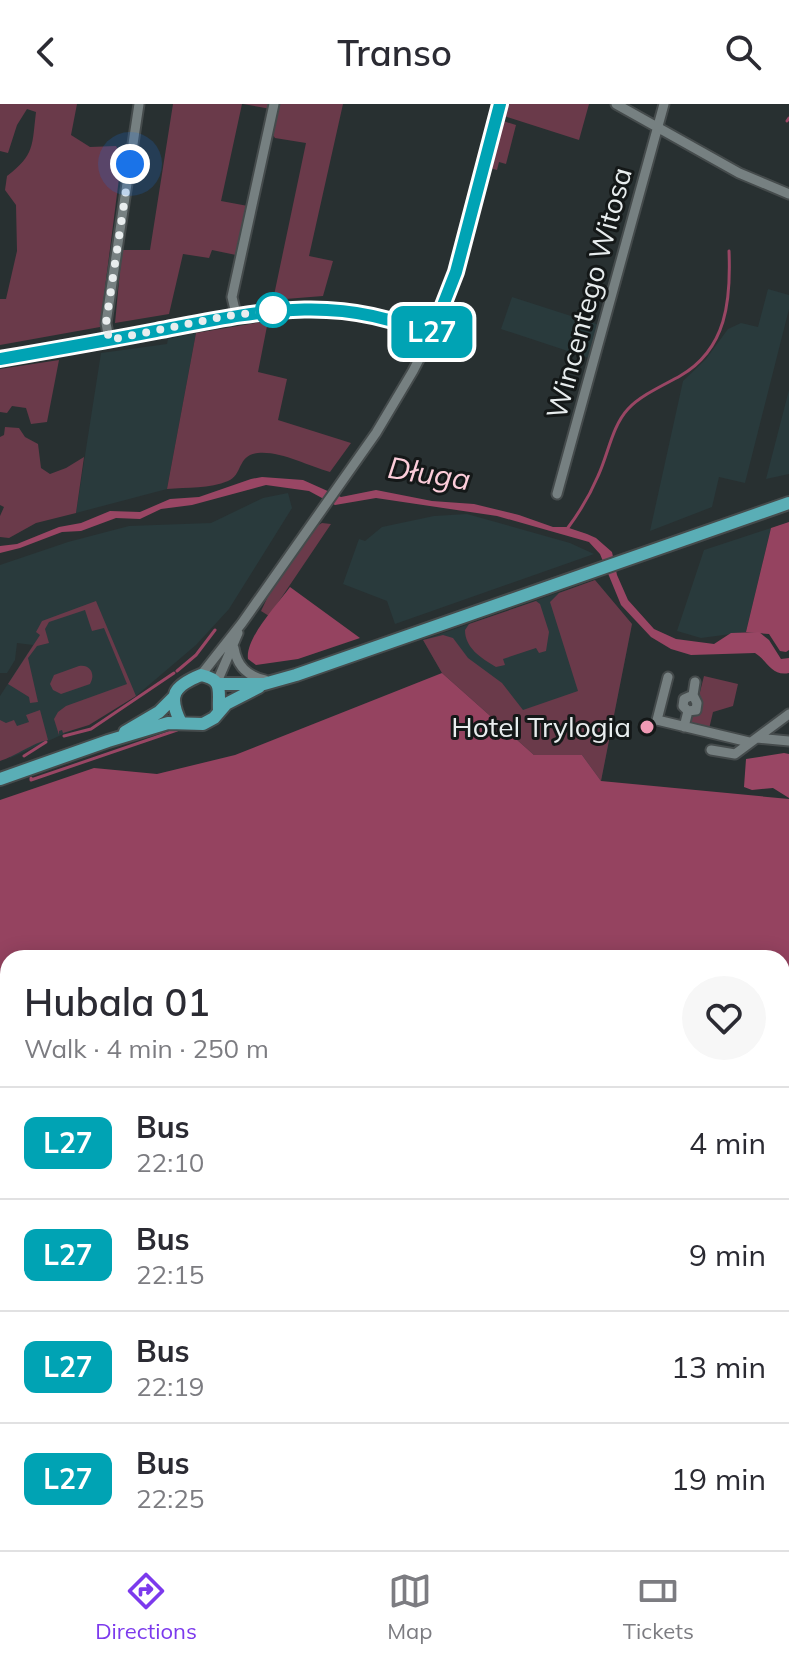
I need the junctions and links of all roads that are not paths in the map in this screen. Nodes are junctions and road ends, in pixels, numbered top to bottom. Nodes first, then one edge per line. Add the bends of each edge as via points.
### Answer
1 (139, 104) edge
2 (274, 104) edge
3 (500, 104) edge
4 (616, 104) edge
5 (664, 104) edge
6 (658, 127) junction
7 (789, 194) edge
8 (236, 314) junction
9 (431, 336) junction
10 (109, 340) junction
11 (0, 359) edge
12 (557, 494) dead end
13 (789, 503) edge
14 (242, 623) junction
15 (234, 644) junction
16 (201, 675) junction
17 (668, 677) dead end
18 (695, 682) dead end
19 (218, 683) junction
20 (270, 683) junction
21 (174, 697) junction
22 (219, 710) junction
23 (789, 714) edge
24 (181, 723) junction
25 (684, 727) junction
26 (753, 740) junction
27 (108, 741) junction
28 (789, 741) edge
29 (711, 750) dead end
30 (0, 779) edge

1 - 10 street via 106,323
2 - 8 street via 232,297
3 - 9 street via 456,272
4 - 6 street
5 - 6 street, Wincentego Witosa
6 - 7 street via 739,173
6 - 12 street, Wincentego Witosa
8 - 9 street via 332,310 399,323
8 - 10 street
9 - 14 street via 386,418
10 - 11 street
13 - 20 main road
14 - 15 street
14 - 16 street
15 - 19 street
15 - 20 street via 244,670
16 - 19 main road
16 - 21 main road via 181,683
17 - 25 street via 657,720
18 - 25 street via 693,695 684,699
19 - 20 main road
19 - 22 main road
20 - 22 main road
21 - 24 main road
21 - 27 main road via 159,712
22 - 24 main road via 203,724
23 - 26 street
24 - 27 main road
25 - 26 street
26 - 28 street
26 - 29 street via 735,754
27 - 30 main road

